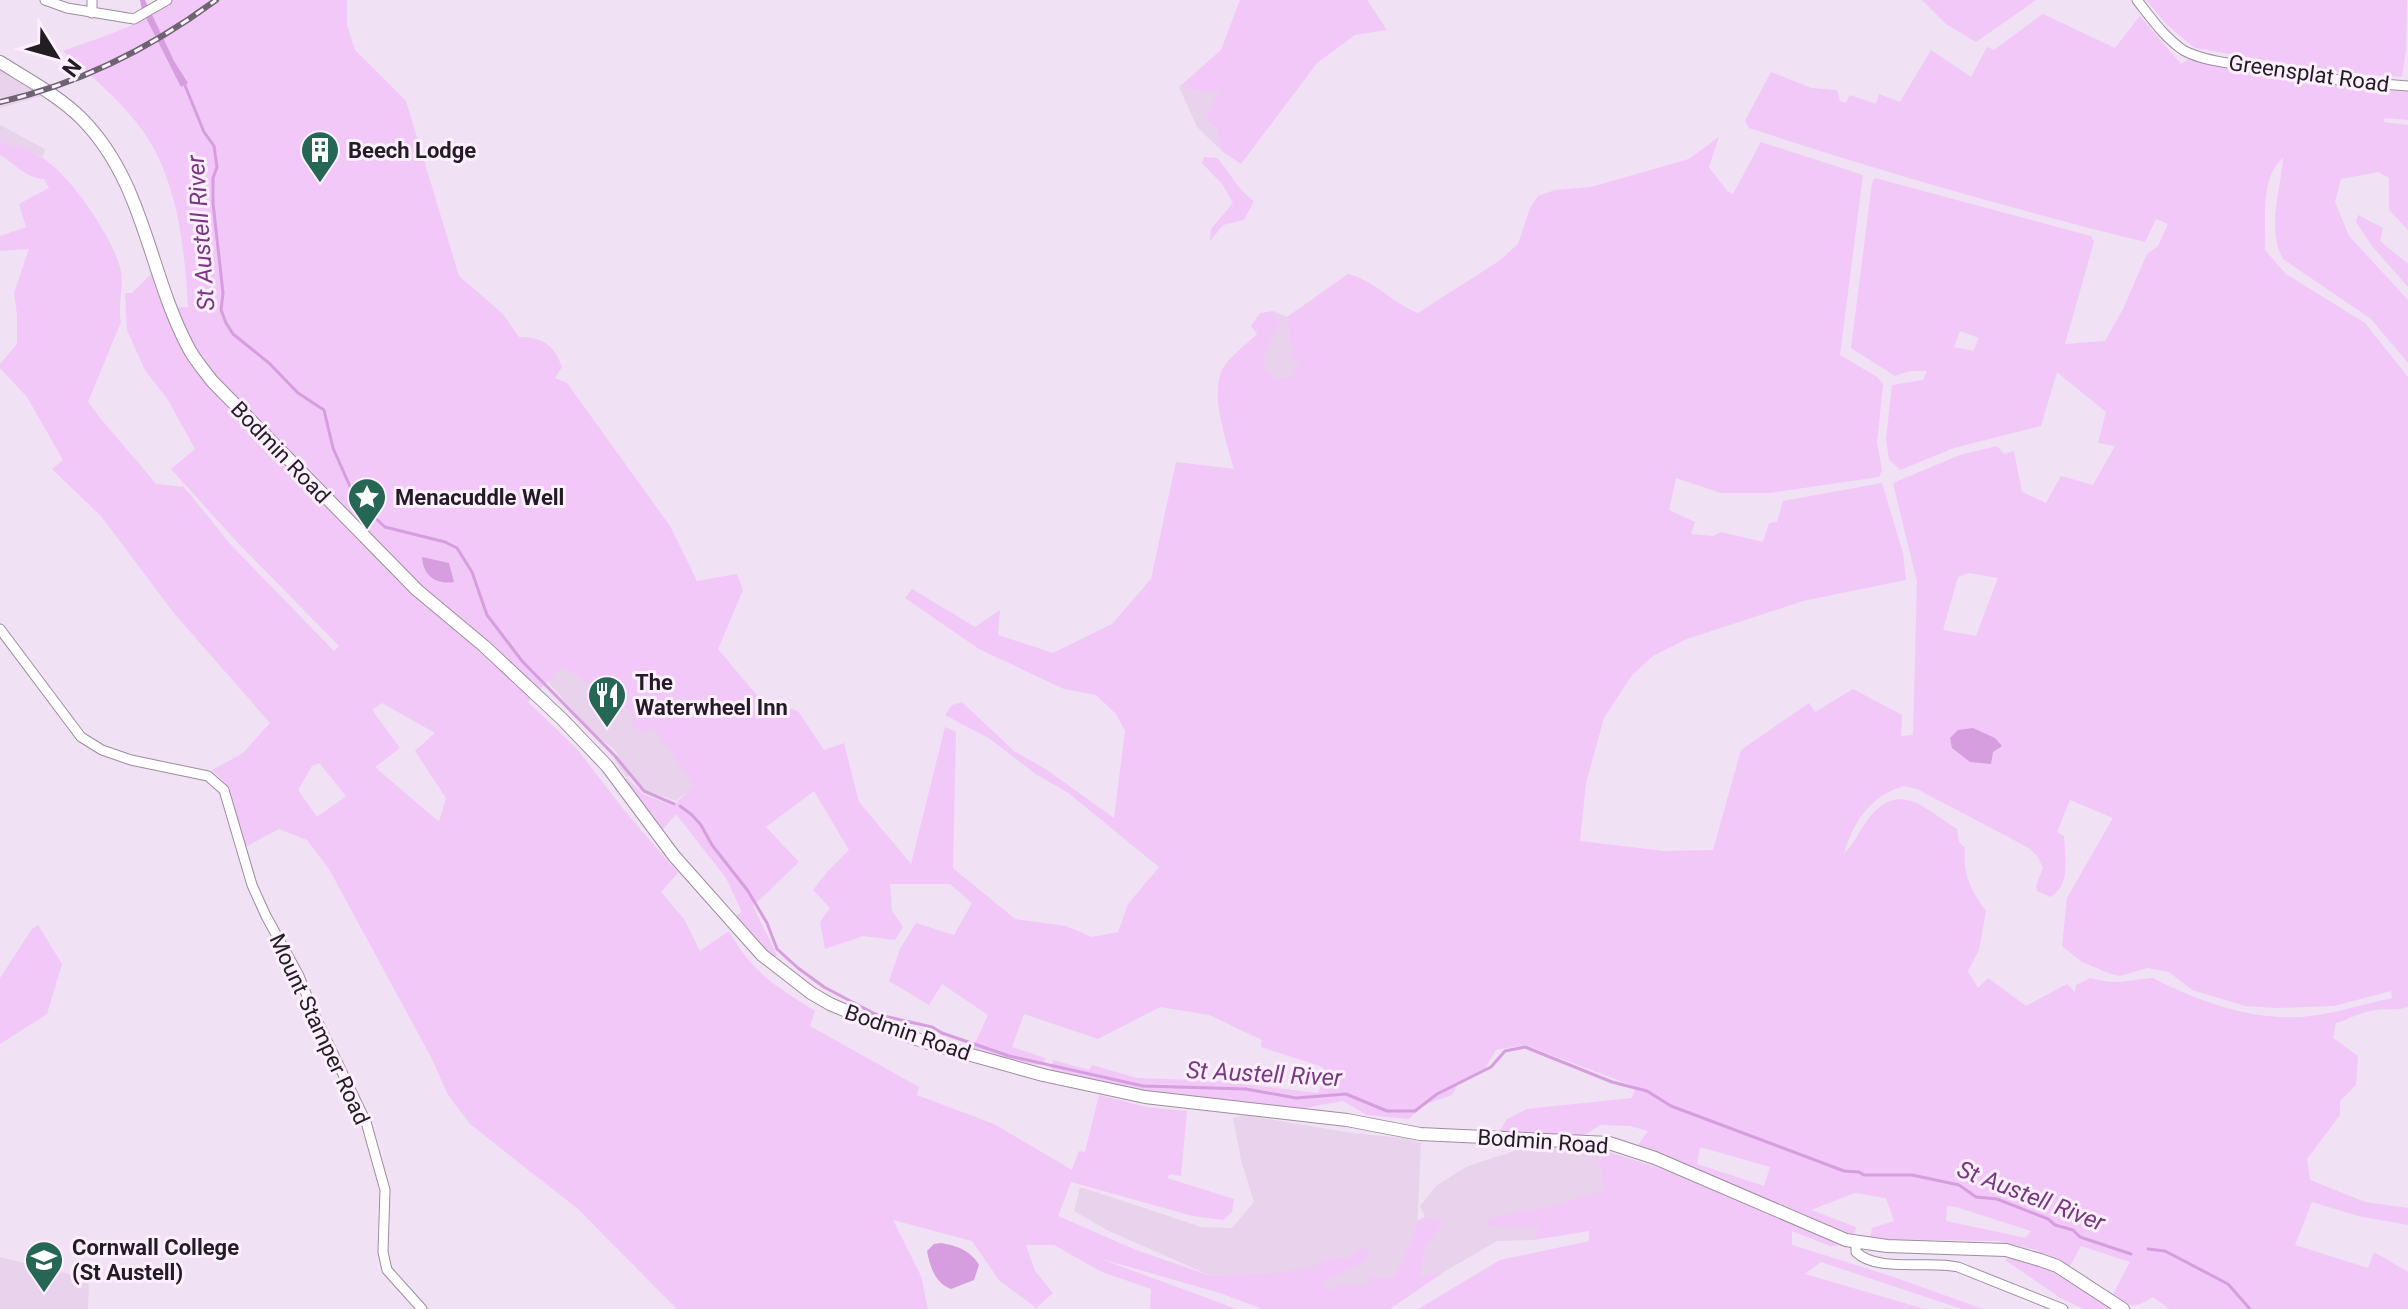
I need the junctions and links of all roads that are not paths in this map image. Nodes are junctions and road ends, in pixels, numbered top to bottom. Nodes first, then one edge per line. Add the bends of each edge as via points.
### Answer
1 (45, 0) edge
2 (92, 0) edge
3 (167, 0) edge
4 (2137, 0) edge
5 (92, 13) junction
6 (0, 62) edge
7 (2408, 86) edge
8 (0, 629) edge
9 (1856, 1243) junction
10 (422, 1309) edge
11 (2063, 1309) edge
12 (2123, 1309) edge

1 - 5 street
2 - 5 street
3 - 5 street via 134,19
4 - 7 street, Greensplat Road via 2176,44 2208,59 2277,73
6 - 9 main road, Bodmin Road via 80,117 119,167 177,324 212,381 417,590 580,738 741,932 811,993 928,1043 1145,1097 1347,1120 1420,1134 1609,1143
8 - 10 street, Mount Stamper Road via 81,737 131,760 208,776 224,790 252,885 366,1122 385,1190 387,1270
9 - 11 street via 1856,1252 1873,1262 1942,1263
9 - 12 main road, Bodmin Road via 2006,1250 2057,1266

